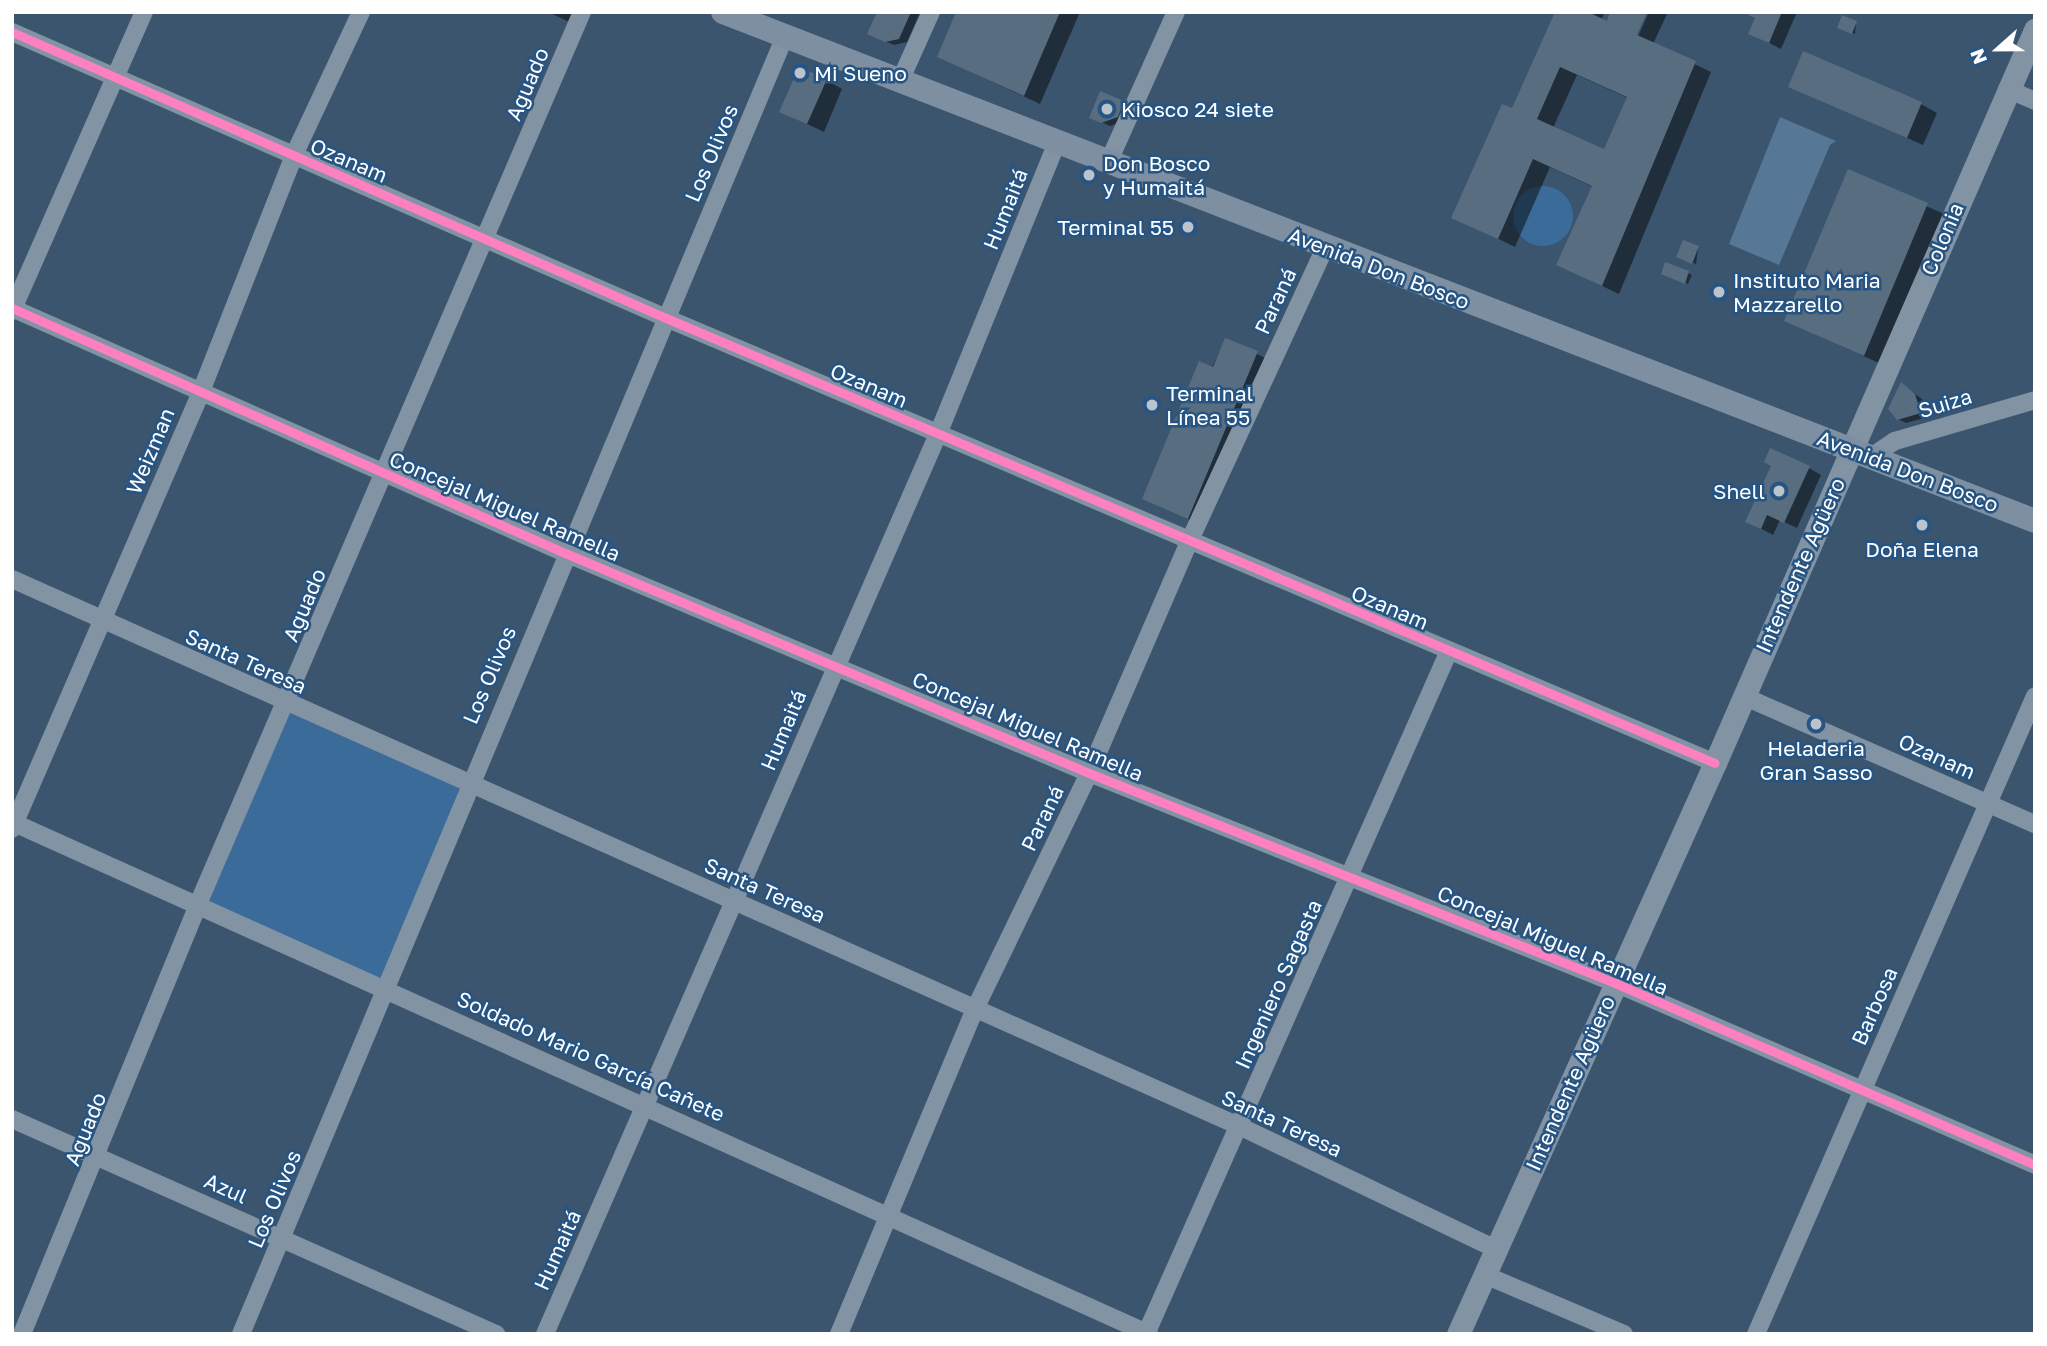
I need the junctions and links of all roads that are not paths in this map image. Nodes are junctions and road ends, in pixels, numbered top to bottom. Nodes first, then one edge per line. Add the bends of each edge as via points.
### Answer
1 (144, 12) edge
2 (361, 12) edge
3 (582, 12) edge
4 (723, 12) edge
5 (931, 12) edge
6 (1176, 12) edge
7 (2035, 30) edge
8 (12, 32) edge
9 (785, 36) junction
10 (116, 77) junction
11 (900, 81) junction
12 (2007, 89) junction
13 (2035, 101) edge
14 (1057, 142) junction
15 (295, 155) junction
16 (1108, 163) junction
17 (486, 238) junction
18 (1325, 246) junction
19 (13, 309) edge
20 (666, 318) junction
21 (202, 389) junction
22 (2035, 400) edge
23 (938, 434) junction
24 (1861, 453) junction
25 (386, 474) junction
26 (2035, 521) edge
27 (1189, 542) junction
28 (565, 553) junction
29 (12, 579) edge
30 (103, 621) junction
31 (1449, 651) junction
32 (836, 664) junction
33 (1743, 696) junction
34 (2035, 696) edge
35 (286, 705) junction
36 (1715, 763) junction
37 (1089, 773) junction
38 (468, 784) junction
39 (1988, 803) junction
40 (2035, 824) edge
41 (13, 825) edge
42 (1352, 875) junction
43 (734, 901) junction
44 (198, 904) junction
45 (1615, 983) junction
46 (387, 989) junction
47 (974, 1011) junction
48 (1861, 1092) junction
49 (645, 1104) junction
50 (12, 1119) edge
51 (1239, 1126) junction
52 (99, 1156) junction
53 (2035, 1165) edge
54 (889, 1217) junction
55 (283, 1238) junction
56 (1496, 1250) junction
57 (1485, 1275) junction
58 (1147, 1333) edge
59 (22, 1334) edge
60 (241, 1334) edge
61 (496, 1334) edge
62 (545, 1334) edge
63 (839, 1334) edge
64 (1458, 1334) edge
65 (1624, 1334) edge
66 (1756, 1334) edge

1 - 10 street
2 - 15 street, Weizman
3 - 17 street, Aguado
4 - 9 main road, Avenida Don Bosco
5 - 11 street
6 - 16 street
7 - 12 street, Colonia
8 - 10 street, Ozanam
9 - 11 main road, Avenida Don Bosco
9 - 20 street, Los Olivos
10 - 15 street, Ozanam
10 - 19 street
11 - 14 main road, Avenida Don Bosco
12 - 13 street
12 - 24 street, Colonia
14 - 16 main road, Avenida Don Bosco
14 - 23 street, Humaitá
15 - 17 street, Ozanam
15 - 21 street, Weizman
16 - 18 main road, Avenida Don Bosco
17 - 20 street, Ozanam
17 - 25 street, Aguado
18 - 24 main road, Avenida Don Bosco
18 - 27 street, Paraná
19 - 21 street, Concejal Miguel Ramella
20 - 23 street, Ozanam
20 - 28 street, Los Olivos
21 - 25 street, Concejal Miguel Ramella
21 - 30 street, Weizman
22 - 24 street, Suiza
23 - 27 street, Ozanam
23 - 32 street, Humaitá
24 - 26 main road, Avenida Don Bosco
24 - 33 street, Intendente Agüero
25 - 28 street, Concejal Miguel Ramella
25 - 35 street, Aguado
27 - 31 street, Ozanam
27 - 37 street, Paraná
28 - 32 street, Concejal Miguel Ramella
28 - 38 street, Los Olivos
29 - 30 street, Santa Teresa
30 - 35 street, Santa Teresa
30 - 41 street, Weizman
31 - 36 street, Ozanam
31 - 42 street, Ingeniero Sagasta
32 - 37 street, Concejal Miguel Ramella
32 - 43 street, Humaitá
33 - 36 street, Intendente Agüero
33 - 39 street, Ozanam
34 - 39 street, Barbosa
35 - 38 street, Santa Teresa
35 - 44 street, Aguado
36 - 45 street, Intendente Agüero
37 - 42 street, Concejal Miguel Ramella
37 - 47 street, Paraná
38 - 43 street, Santa Teresa
38 - 46 street, Los Olivos
39 - 40 street, Ozanam
39 - 48 street, Barbosa
41 - 44 street, Soldado Mario García Cañete
42 - 45 street, Concejal Miguel Ramella
42 - 51 street, Ingeniero Sagasta
43 - 47 street, Santa Teresa
43 - 49 street, Humaitá
44 - 46 street, Soldado Mario García Cañete
44 - 52 street, Aguado
45 - 48 street, Concejal Miguel Ramella
45 - 56 street, Intendente Agüero
46 - 49 street, Soldado Mario García Cañete
46 - 55 street, Los Olivos
47 - 51 street, Santa Teresa
47 - 54 street, Paraná
48 - 53 street, Concejal Miguel Ramella
48 - 66 street, Barbosa
49 - 54 street, Soldado Mario García Cañete
49 - 62 street, Humaitá
50 - 52 street, Azul
51 - 56 street, Santa Teresa
51 - 58 street, Ingeniero Sagasta
52 - 55 street, Azul
52 - 59 street, Aguado
54 - 58 street, Soldado Mario García Cañete
54 - 63 street, Paraná
55 - 60 street, Los Olivos
55 - 61 street, Azul
56 - 57 street, Intendente Agüero
57 - 64 street, Intendente Agüero
57 - 65 street

